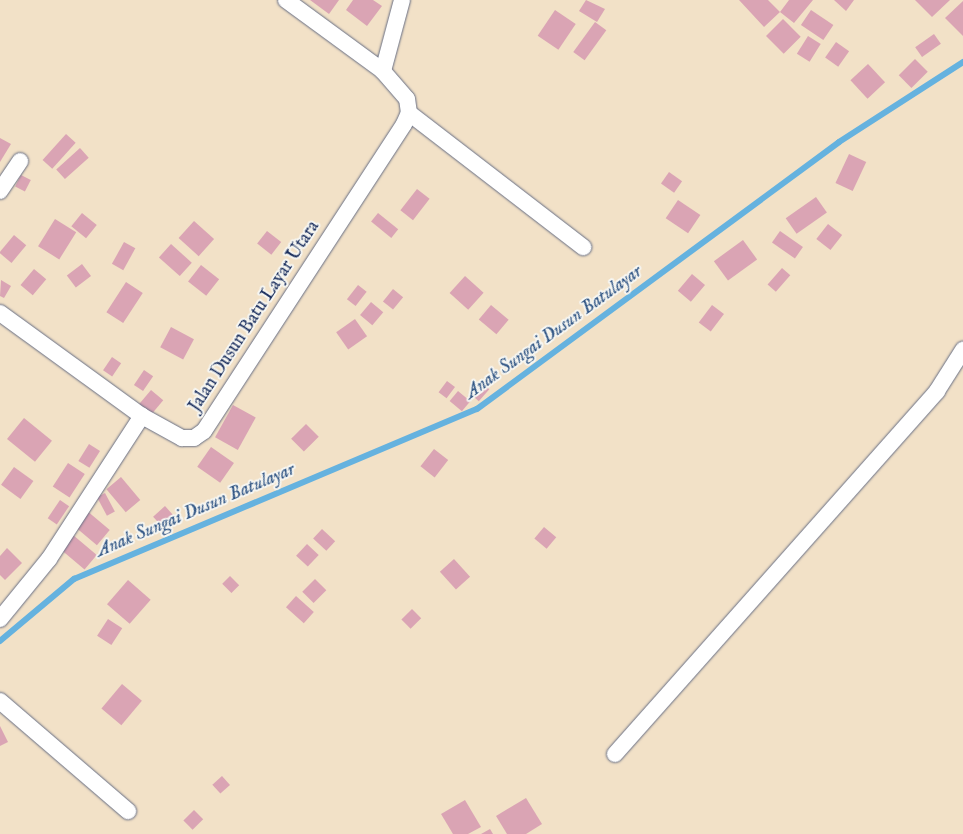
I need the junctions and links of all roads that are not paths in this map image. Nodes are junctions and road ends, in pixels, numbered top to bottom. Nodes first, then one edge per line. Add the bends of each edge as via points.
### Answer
1 (286, 0) edge
2 (402, 0) edge
3 (388, 77) junction
4 (409, 113) junction
5 (20, 161) dead end
6 (0, 191) edge
7 (583, 247) dead end
8 (0, 313) edge
9 (963, 350) edge
10 (142, 416) junction
11 (0, 619) edge
12 (0, 701) edge
13 (615, 754) dead end
14 (128, 810) dead end

1 - 3 street
2 - 3 street
3 - 4 street via 407,99
4 - 7 street
4 - 10 street, Jalan Dusun Batu Layar Utara via 204,431 194,438 182,438
5 - 6 street
8 - 10 street, Jalan Dusun Batu Layar Utara
9 - 13 street via 937,391
10 - 11 street via 50,559
12 - 14 street

